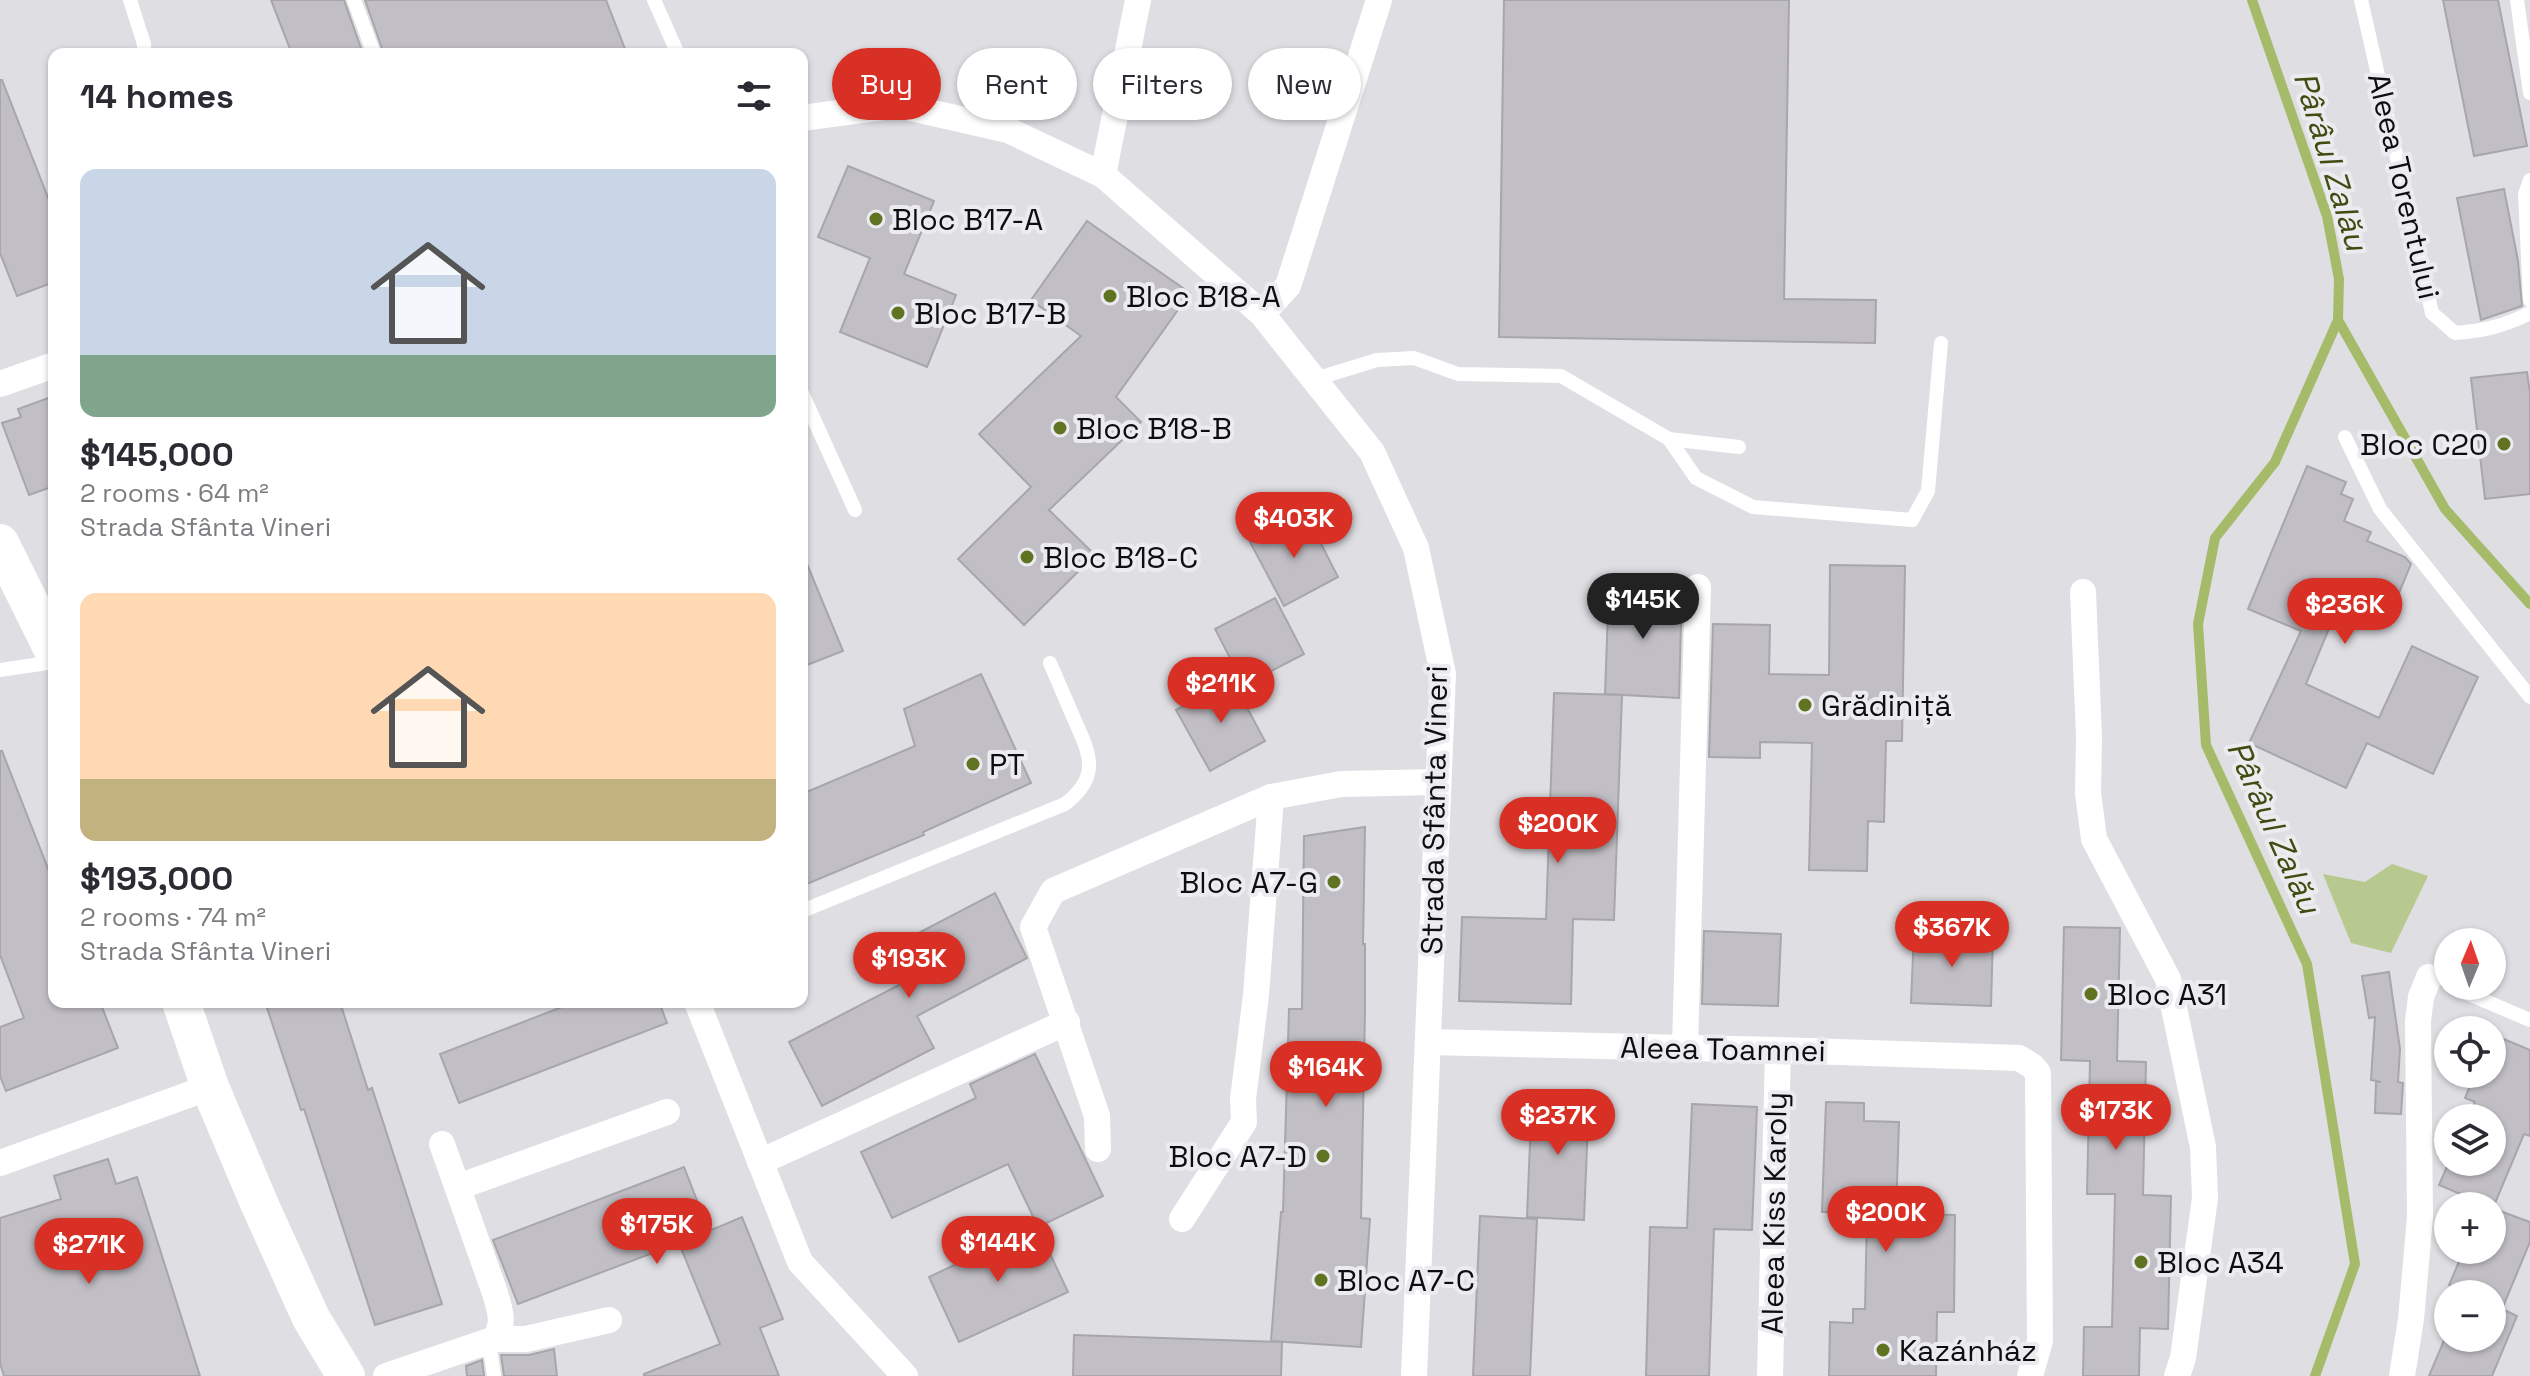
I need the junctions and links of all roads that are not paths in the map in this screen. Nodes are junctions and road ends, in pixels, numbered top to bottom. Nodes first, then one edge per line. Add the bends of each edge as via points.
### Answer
1 (130, 0) edge
2 (354, 0) edge
3 (654, 0) edge
4 (1138, 0) edge
5 (1379, 0) edge
6 (2361, 0) edge
7 (2517, 0) edge
8 (144, 48) edge
9 (372, 48) edge
10 (675, 48) edge
11 (2530, 93) edge
12 (808, 117) edge
13 (1103, 175) junction
14 (2530, 180) edge
15 (2530, 300) edge
16 (2530, 313) edge
17 (1262, 314) junction
18 (1941, 343) dead end
19 (48, 367) edge
20 (1315, 379) junction
21 (0, 384) edge
22 (808, 406) edge
23 (2345, 437) dead end
24 (1669, 439) junction
25 (1739, 447) dead end
26 (855, 510) dead end
27 (0, 543) edge
28 (1698, 587) dead end
29 (2083, 592) dead end
30 (48, 640) edge
31 (48, 663) edge
32 (1050, 663) dead end
33 (0, 670) edge
34 (2530, 697) edge
35 (1438, 782) junction
36 (1271, 797) junction
37 (808, 909) edge
38 (2434, 988) edge
39 (2482, 1000) edge
40 (183, 1008) edge
41 (699, 1008) edge
42 (2530, 1020) edge
43 (1067, 1022) junction
44 (1428, 1042) junction
45 (1685, 1047) junction
46 (1778, 1050) junction
47 (210, 1087) junction
48 (667, 1112) dead end
49 (442, 1144) dead end
50 (1098, 1149) dead end
51 (760, 1162) junction
52 (0, 1163) edge
53 (458, 1187) junction
54 (1182, 1219) dead end
55 (609, 1320) dead end
56 (488, 1341) junction
57 (346, 1376) edge
58 (386, 1376) edge
59 (494, 1376) edge
60 (905, 1376) edge
61 (1414, 1376) edge
62 (1770, 1376) edge
63 (2030, 1376) edge
64 (2177, 1376) edge
65 (2402, 1376) edge

1 - 8 lane
2 - 9 lane
3 - 10 lane
4 - 13 street
5 - 17 street via 1288,286
6 - 16 lane, Aleea Torentului via 2432,313 2455,333 2484,330
7 - 11 lane
12 - 13 street, Strada Sfânta Vineri via 898,105 1008,130
13 - 17 street, Strada Sfânta Vineri
14 - 15 lane via 2525,194
17 - 20 street, Strada Sfânta Vineri
18 - 24 lane via 1928,491 1912,520 1753,507 1696,478
19 - 21 street
20 - 24 lane via 1377,360 1414,358 1458,374 1561,376
20 - 35 street, Strada Sfânta Vineri via 1372,452 1416,548 1443,674
22 - 26 lane
23 - 34 lane via 2380,509
24 - 25 lane
27 - 30 street
28 - 45 street
29 - 64 street via 2094,839 2168,979 2203,1147 2205,1198
31 - 33 lane
32 - 37 lane via 1090,753 1088,775 1076,796
35 - 36 street via 1341,784
35 - 44 street, Strada Sfânta Vineri
36 - 43 street via 1053,891 1033,927
36 - 54 street via 1244,1122
38 - 65 street via 2421,997 2418,1021 2420,1217
39 - 42 lane
40 - 47 street
41 - 51 street
43 - 50 street via 1097,1116
43 - 51 street
44 - 45 street, Aleea Toamnei
44 - 61 street, Strada Sfânta Vineri
45 - 46 street, Aleea Toamnei
46 - 62 street, Aleea Kiss Karoly
46 - 63 street, Aleea Toamnei via 2019,1058 2038,1073 2040,1341
47 - 52 street
47 - 57 street via 311,1318
48 - 53 street
49 - 53 street
51 - 60 street via 800,1262
53 - 56 street via 501,1314 501,1329
55 - 56 street via 526,1339
56 - 58 street
56 - 59 lane

